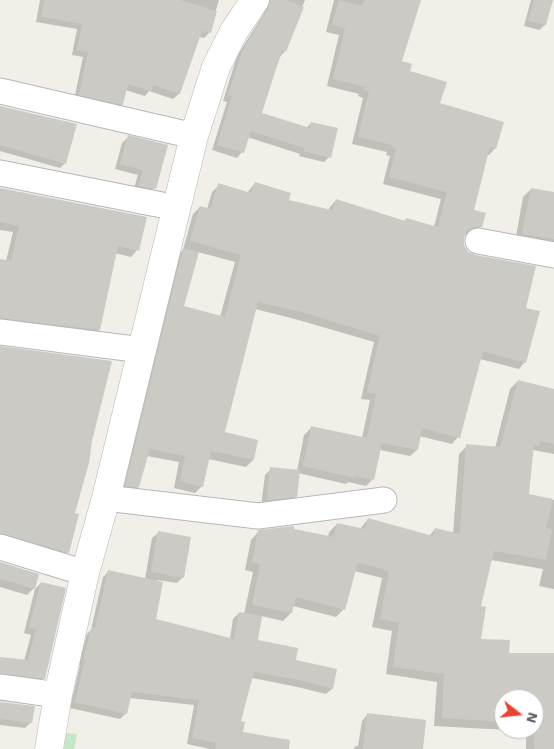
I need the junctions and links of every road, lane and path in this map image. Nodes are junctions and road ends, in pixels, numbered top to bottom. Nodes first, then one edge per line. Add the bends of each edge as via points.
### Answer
1 (255, 0) edge
2 (0, 91) edge
3 (194, 136) junction
4 (0, 173) edge
5 (177, 208) junction
6 (478, 241) dead end
7 (554, 255) edge
8 (0, 332) edge
9 (142, 350) junction
10 (106, 498) junction
11 (384, 500) dead end
12 (0, 547) edge
13 (86, 573) junction
14 (0, 687) edge
15 (58, 695) junction
16 (48, 749) edge

1 - 3 street via 234,31 216,67
2 - 3 street
3 - 5 street
4 - 5 street
5 - 9 street
6 - 7 street
8 - 9 street
9 - 10 street
10 - 11 street via 258,516
10 - 13 street
12 - 13 street
13 - 15 street
14 - 15 street
15 - 16 street

